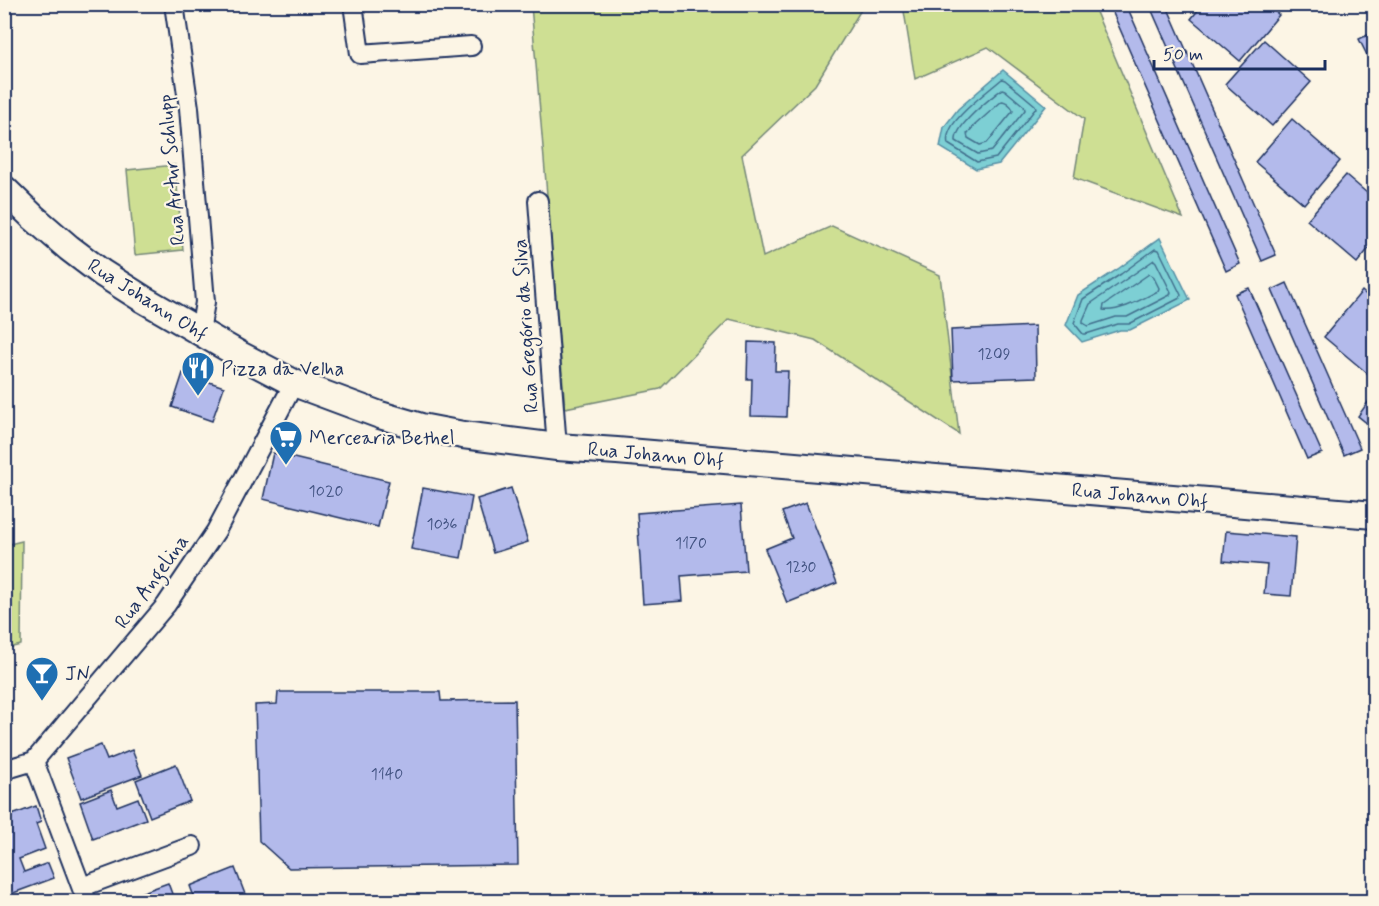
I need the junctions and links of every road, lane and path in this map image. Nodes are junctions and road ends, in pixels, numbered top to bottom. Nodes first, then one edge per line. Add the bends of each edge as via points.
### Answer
1 (174, 4) edge
2 (353, 4) edge
3 (471, 46) dead end
4 (4, 189) edge
5 (538, 201) dead end
6 (200, 332) junction
7 (294, 383) junction
8 (557, 447) junction
9 (1374, 515) edge
10 (34, 761) junction
11 (4, 770) edge
12 (192, 846) dead end
13 (85, 894) edge

1 - 6 street, Rua Artur Schlupp via 189,108 205,302
2 - 3 street via 360,54
4 - 6 main road, Rua Johann Ohf via 102,273
5 - 8 street, Rua Gregório da Silva
6 - 7 main road, Rua Johann Ohf
7 - 8 main road, Rua Johann Ohf via 421,427
7 - 10 street, Rua Angelina via 216,531 166,606
8 - 9 main road, Rua Johann Ohf
10 - 11 street
10 - 13 street
12 - 13 street

